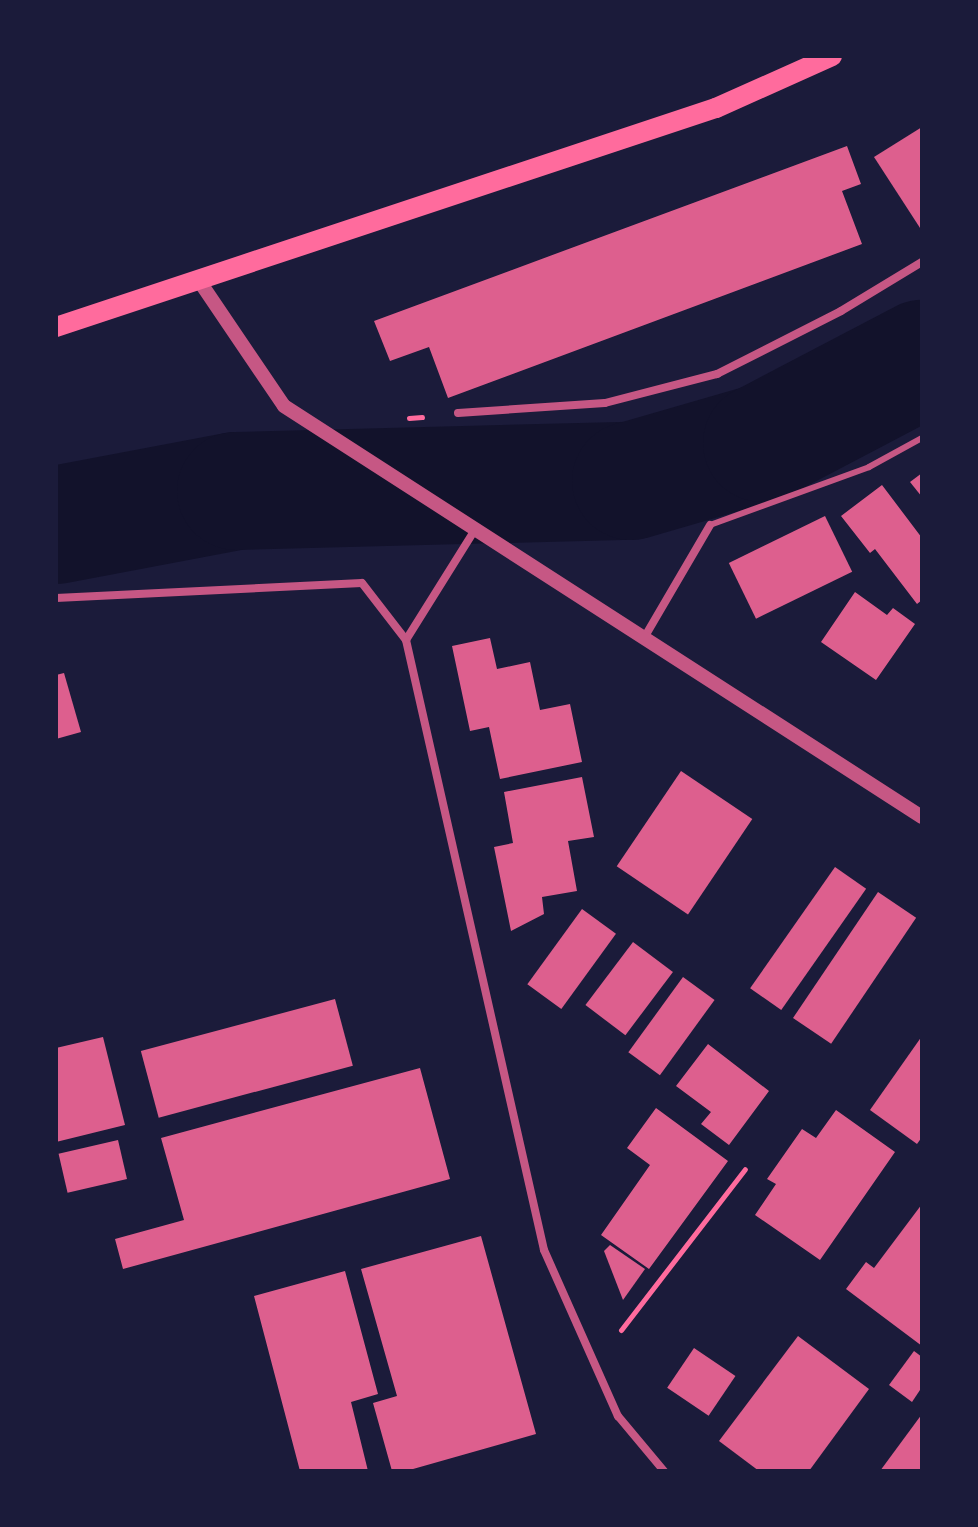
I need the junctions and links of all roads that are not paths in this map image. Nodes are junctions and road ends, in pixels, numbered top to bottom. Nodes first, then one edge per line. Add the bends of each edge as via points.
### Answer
1 (832, 56) edge
2 (922, 262) edge
3 (198, 279) junction
4 (56, 327) edge
5 (458, 413) dead end
6 (922, 438) edge
7 (710, 525) joint
8 (473, 527) junction
9 (56, 598) edge
10 (644, 638) junction
11 (406, 640) junction
12 (922, 817) edge
13 (664, 1471) edge

1 - 3 main road via 716,108
2 - 5 street via 841,311 717,374 605,403
3 - 4 main road
3 - 8 street via 284,406
6 - 7 lane via 869,467
7 - 10 street
8 - 10 street
8 - 11 street
9 - 11 street via 362,583
10 - 12 street
11 - 13 street via 544,1250 618,1416

